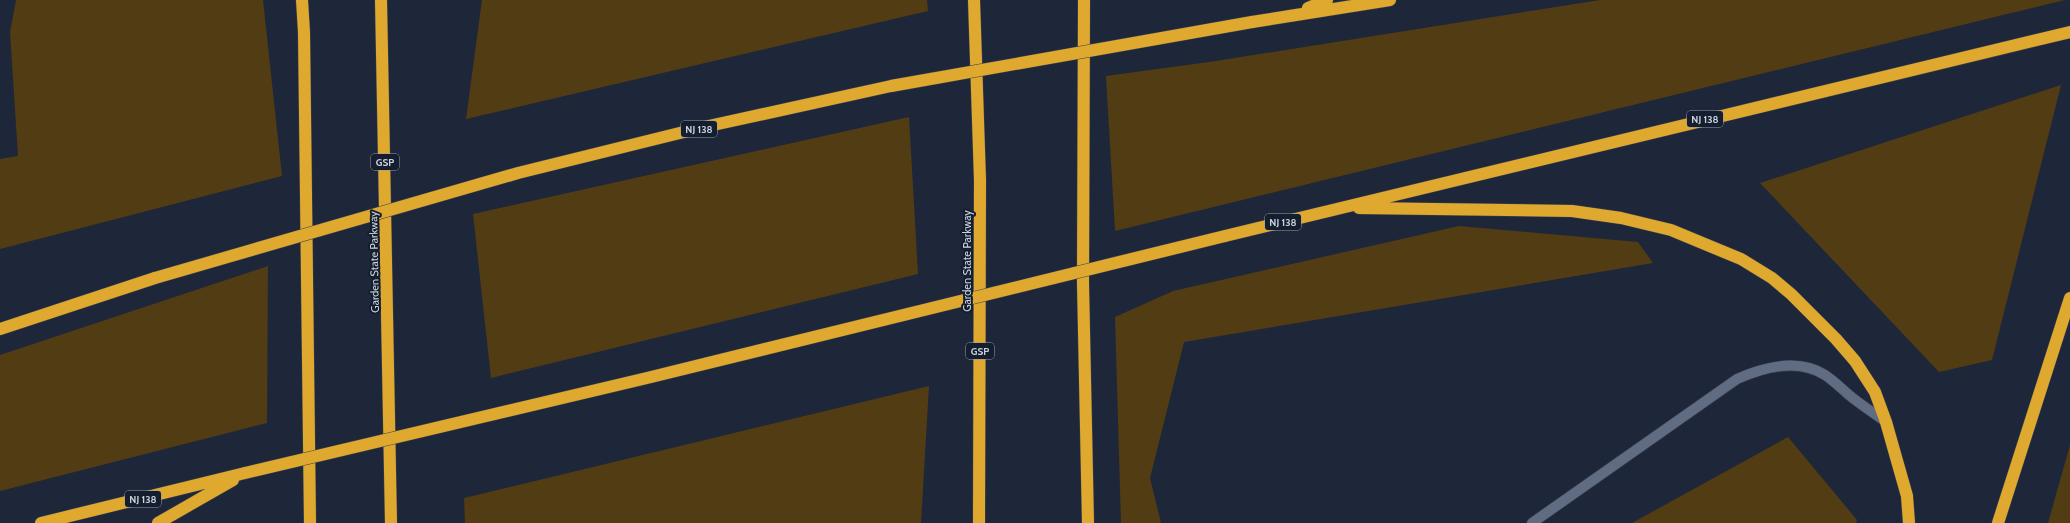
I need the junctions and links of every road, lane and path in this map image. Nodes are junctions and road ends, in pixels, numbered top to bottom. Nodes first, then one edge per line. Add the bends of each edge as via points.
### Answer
1 (302, 0) edge
2 (381, 0) edge
3 (974, 0) edge
4 (1084, 0) edge
5 (1327, 0) edge
6 (1390, 0) edge
7 (1293, 15) junction
8 (2070, 32) edge
9 (1341, 208) junction
10 (2070, 298) edge
11 (0, 329) edge
12 (1886, 422) junction
13 (244, 473) junction
14 (41, 523) edge
15 (158, 523) edge
16 (310, 523) edge
17 (391, 523) edge
18 (979, 523) edge
19 (1088, 523) edge
20 (1532, 523) edge
21 (1909, 523) edge
22 (1998, 523) edge

1 - 16 highway
2 - 17 highway, Garden State Parkway / GSP
3 - 18 highway, Garden State Parkway / GSP via 980,180
4 - 19 highway via 1083,283
5 - 7 highway
6 - 7 highway, NJ 138
7 - 11 highway, NJ 138, bridge via 891,86 704,127 518,173 155,278
8 - 9 highway, NJ 138
9 - 12 highway via 1572,211 1621,218 1671,230 1741,259 1772,278 1791,294 1855,361 1874,392
9 - 13 highway, NJ 138, bridge via 647,378
10 - 22 highway
12 - 20 lane via 1848,395 1834,381 1814,370 1800,366 1780,366 1758,370 1737,379
12 - 21 highway via 1907,496
13 - 14 highway, NJ 138
13 - 15 highway

